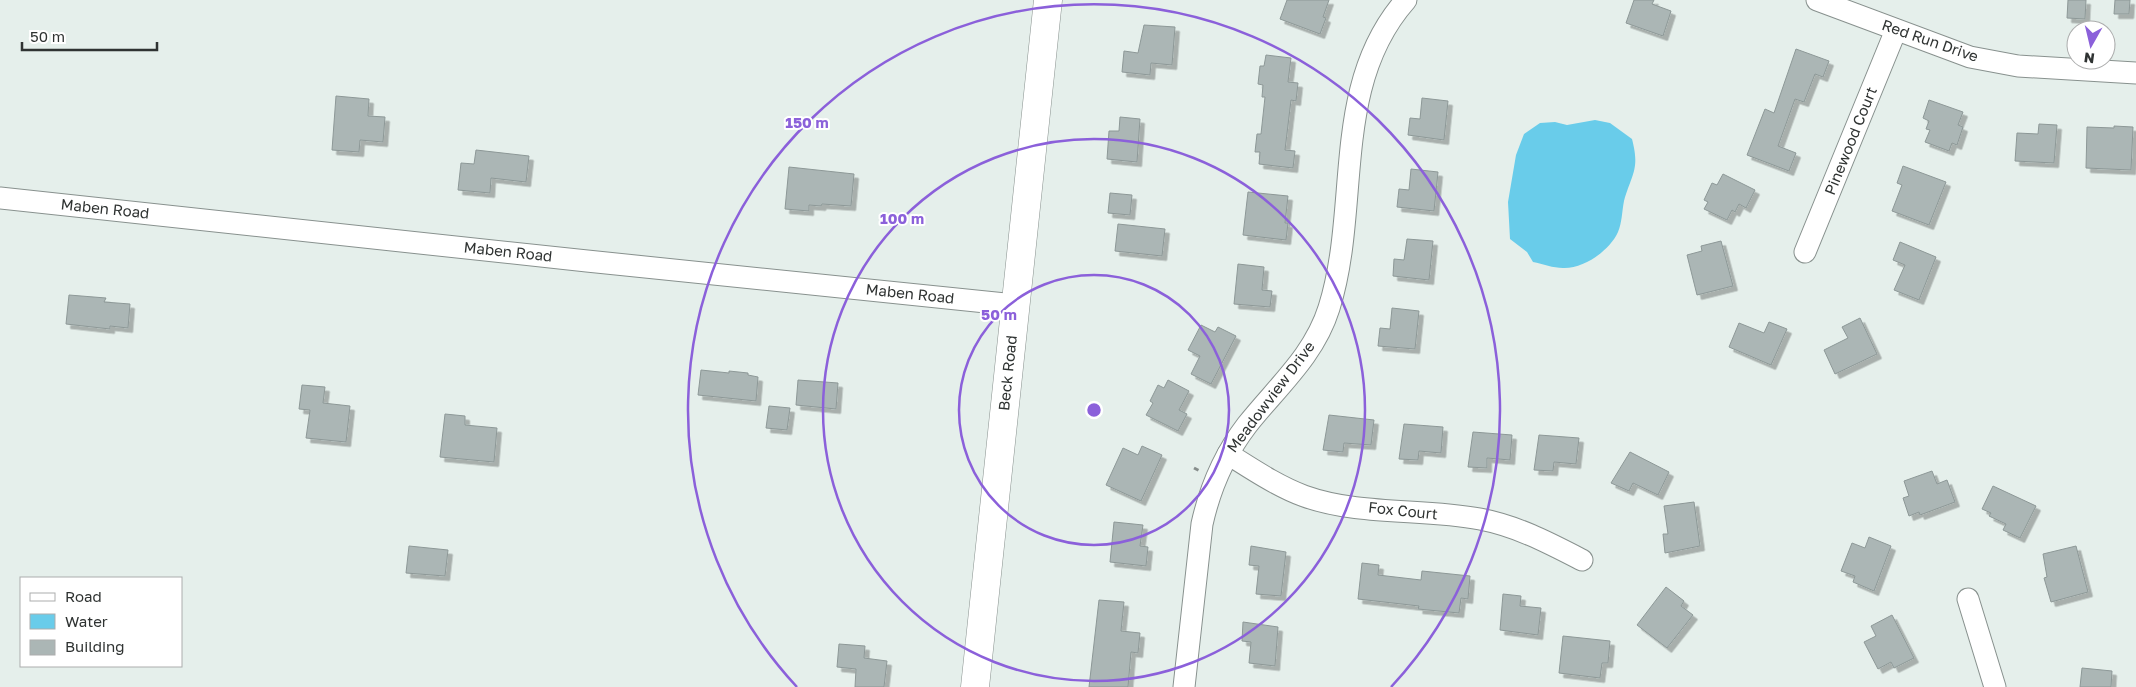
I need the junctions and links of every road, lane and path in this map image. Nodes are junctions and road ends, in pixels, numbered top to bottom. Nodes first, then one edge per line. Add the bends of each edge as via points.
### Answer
1 (1048, 0) edge
2 (1406, 0) edge
3 (1817, 0) edge
4 (1896, 30) junction
5 (2136, 73) edge
6 (0, 198) edge
7 (1805, 252) dead end
8 (1015, 305) junction
9 (1228, 454) junction
10 (1582, 560) dead end
11 (1968, 599) dead end
12 (975, 687) edge
13 (1184, 687) edge
14 (1995, 687) edge

1 - 8 main road, Beck Road
2 - 9 street, Meadowview Drive via 1376,43 1363,75 1352,130 1340,253 1328,311 1304,358 1247,425
3 - 4 street, Red Run Drive
4 - 5 street, Red Run Drive via 1970,57 2018,66
4 - 7 street, Pinewood Court
6 - 8 street, Maben Road
8 - 12 main road, Beck Road
9 - 10 street, Fox Court via 1281,486 1305,496 1347,505 1481,519 1532,534
9 - 13 street, Meadowview Drive via 1213,484 1202,524
11 - 14 street

